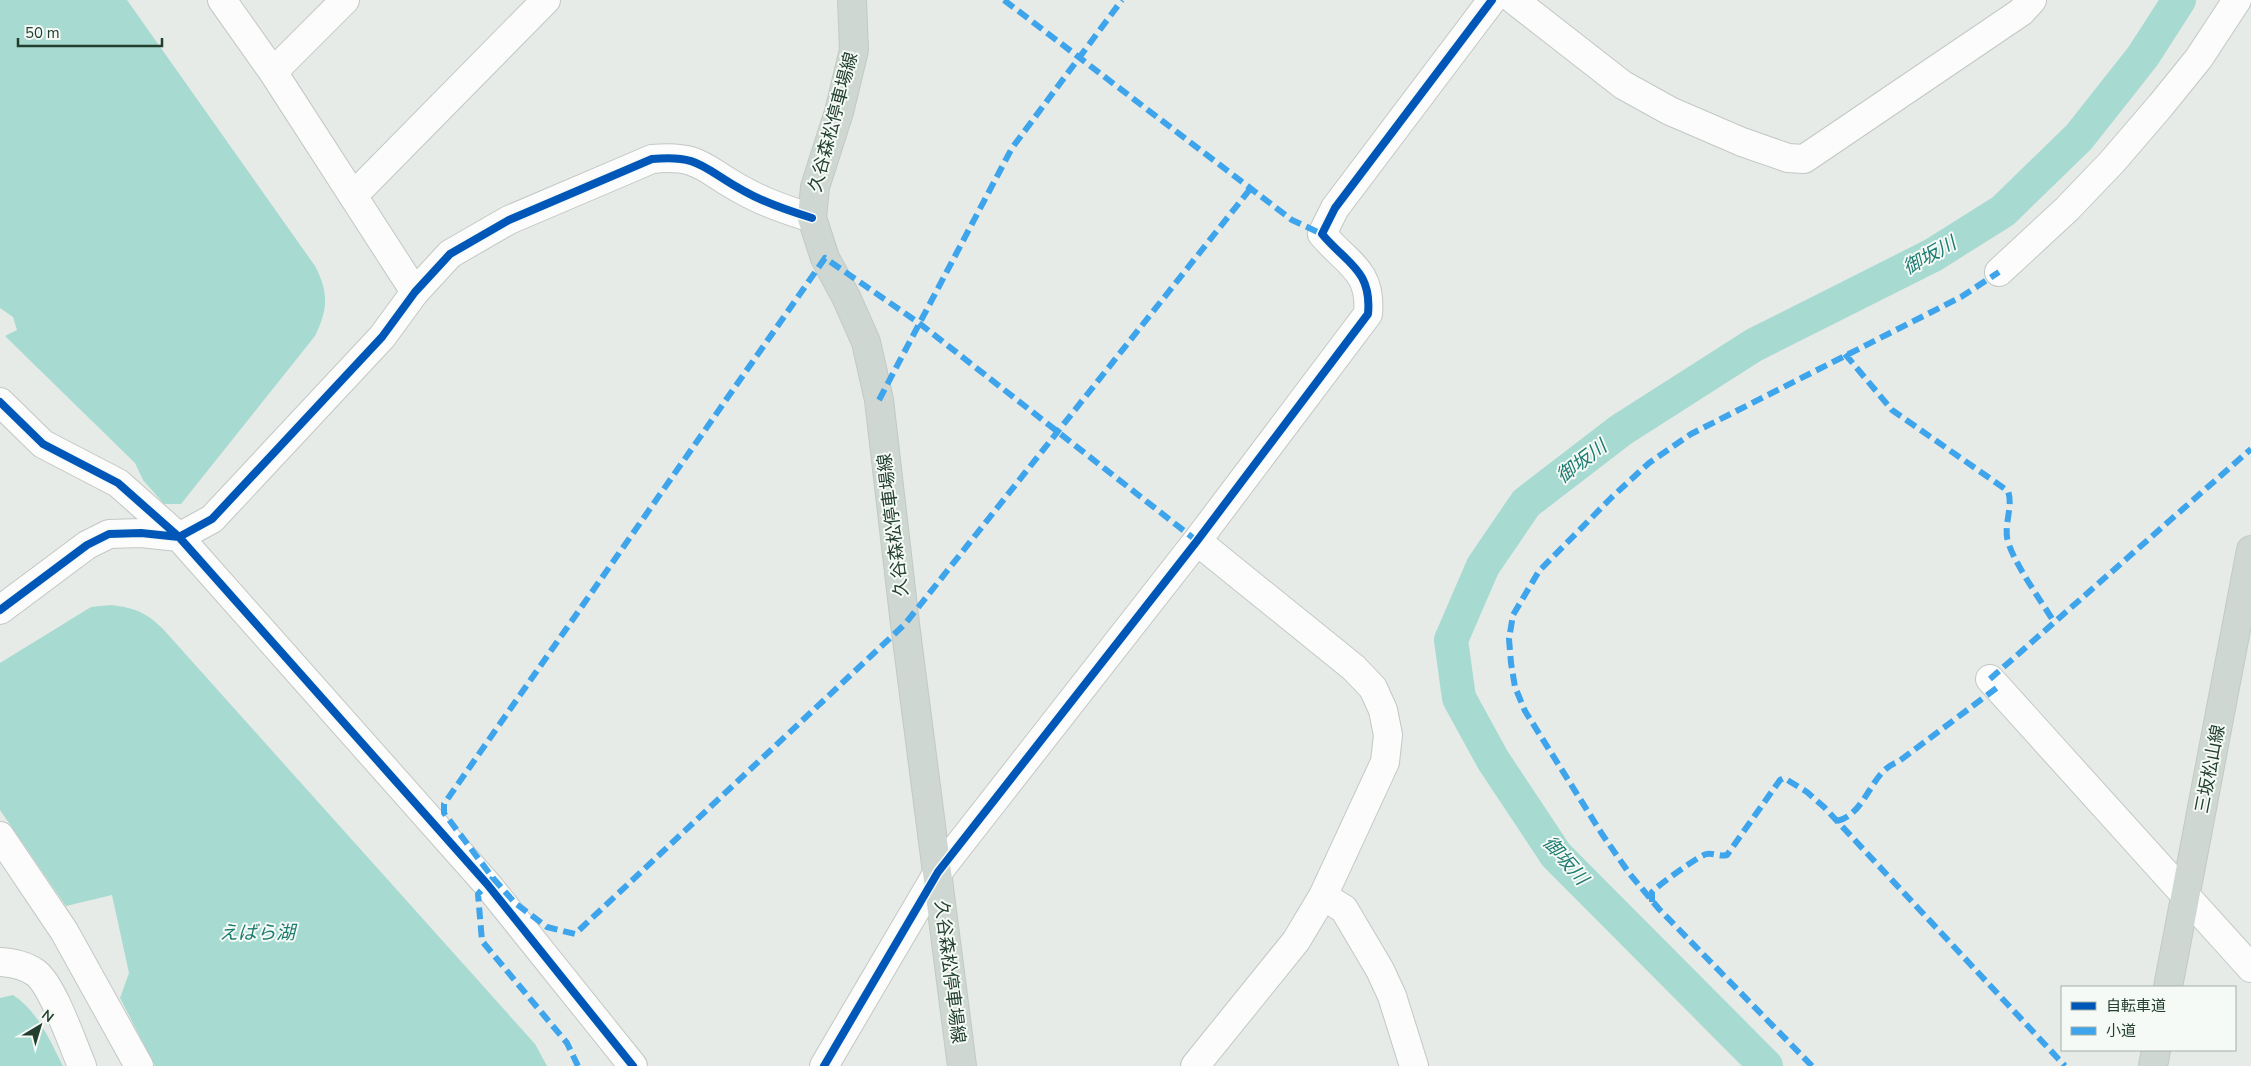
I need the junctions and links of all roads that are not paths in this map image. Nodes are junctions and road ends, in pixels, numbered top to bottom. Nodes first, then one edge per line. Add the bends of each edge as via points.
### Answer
1 (222, 0) edge
2 (345, 0) edge
3 (546, 0) edge
4 (852, 0) edge
5 (1492, 0) edge
6 (1514, 0) edge
7 (2032, 0) edge
8 (2237, 0) edge
9 (273, 72) junction
10 (353, 196) junction
11 (812, 218) junction
12 (2000, 272) dead end
13 (415, 292) junction
14 (0, 402) edge
15 (179, 537) junction
16 (1197, 541) junction
17 (2251, 550) edge
18 (0, 610) edge
19 (1990, 679) dead end
20 (0, 836) edge
21 (938, 872) junction
22 (2186, 894) junction
23 (1323, 896) junction
24 (0, 962) edge
25 (2251, 968) edge
26 (2168, 986) edge
27 (2156, 1051) edge
28 (82, 1066) edge
29 (139, 1066) edge
30 (633, 1066) edge
31 (824, 1066) edge
32 (962, 1066) edge
33 (1194, 1066) edge
34 (1414, 1066) edge
35 (2153, 1066) edge

1 - 9 street
2 - 9 street
3 - 10 street
4 - 11 main road, 久谷森松停車場線 via 854,50 839,112 814,187
5 - 16 street via 1335,208 1322,234 1336,252 1364,277 1370,296 1368,314
6 - 7 street via 1623,85 1670,111 1742,142 1788,158 1804,159 2013,17
8 - 12 street via 2199,58 2131,141 2037,239
9 - 10 street
10 - 13 street
11 - 13 street via 746,193 689,159 652,159 509,220 475,239 450,254
11 - 21 main road, 久谷森松停車場線 via 825,258 866,342 879,400
13 - 15 street via 382,337 212,519
14 - 15 street via 43,444 118,483
15 - 18 street via 109,534 87,545
15 - 30 street via 488,884
16 - 21 street
16 - 23 street via 1354,668 1373,688 1382,710 1388,735 1385,762
17 - 22 main road, 三坂松山線
19 - 22 street
20 - 29 street via 64,931
21 - 31 street
21 - 32 main road, 久谷森松停車場線
22 - 25 street
22 - 26 main road, 三坂松山線
23 - 33 street via 1296,941
23 - 34 street via 1344,909 1380,970 1392,996
24 - 28 street via 22,965 38,974 48,989
27 - 35 main road

